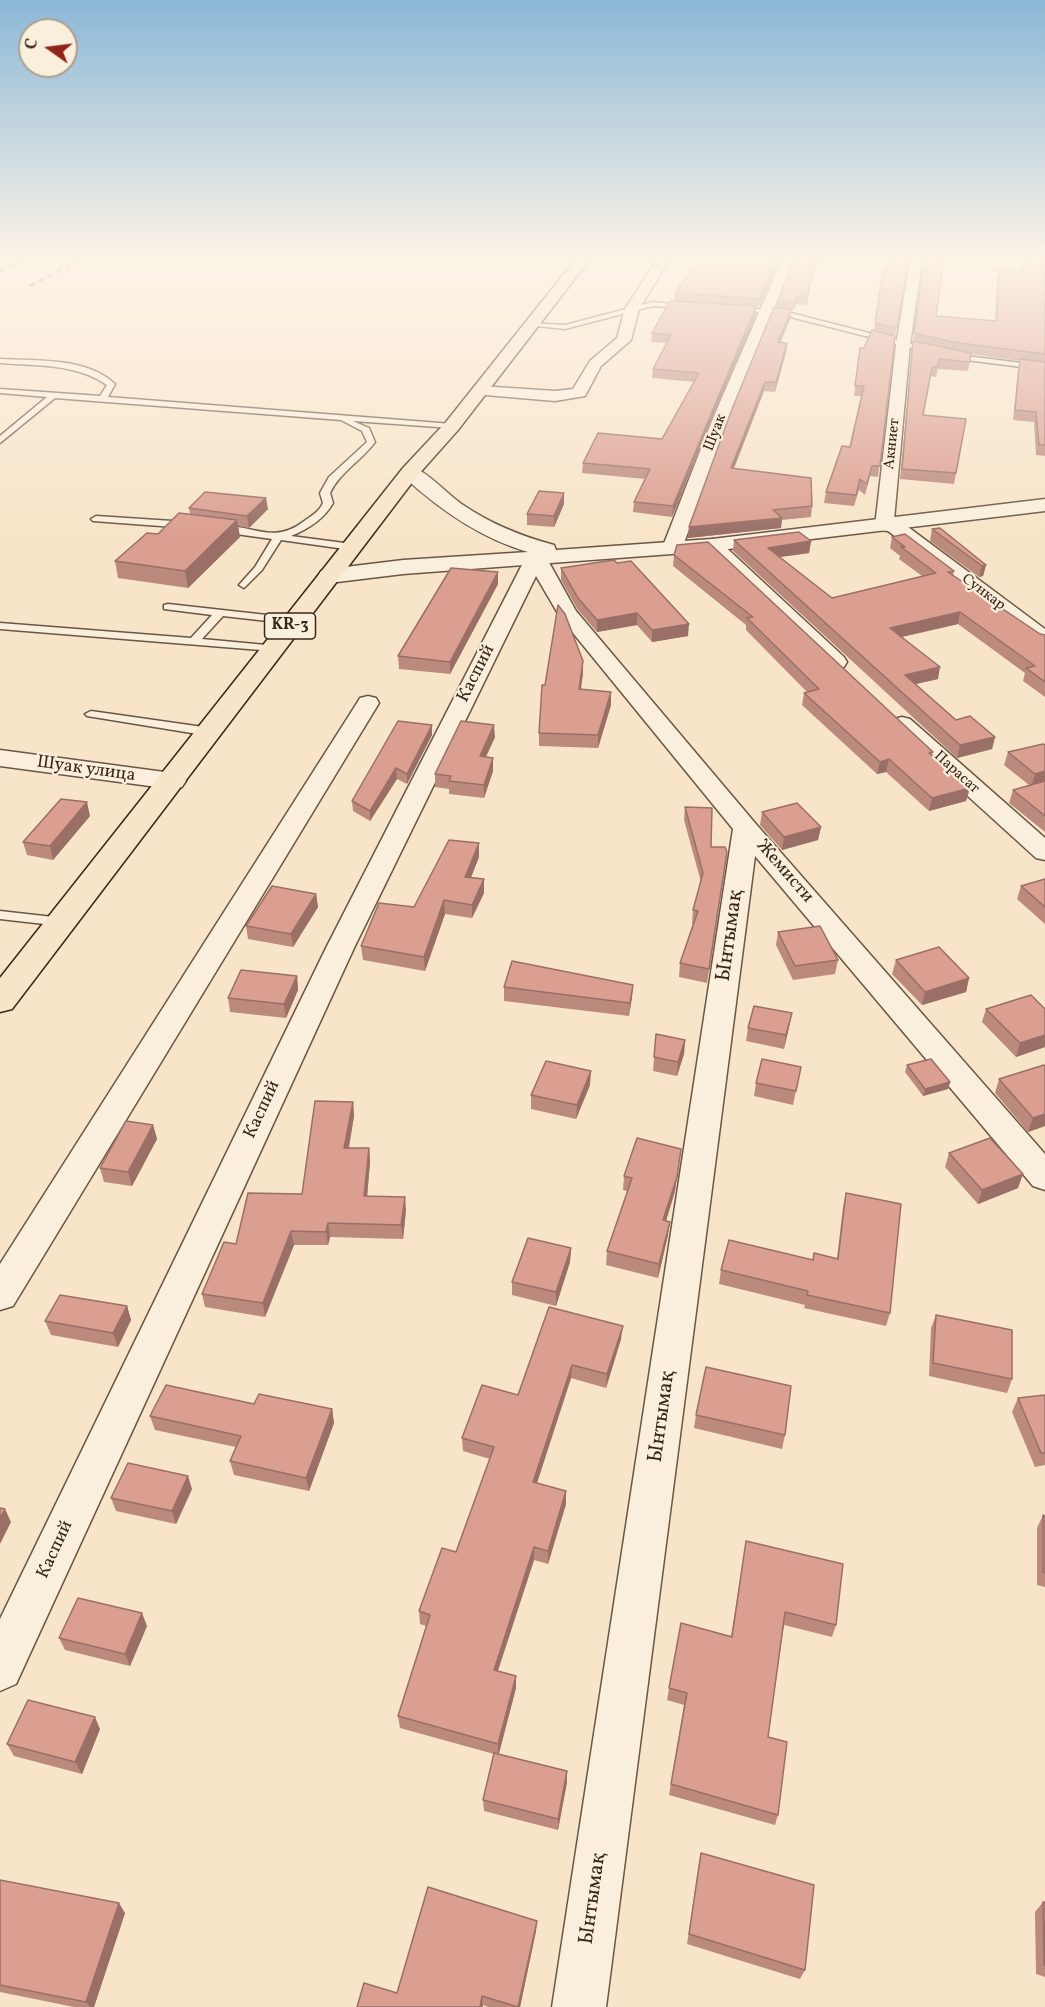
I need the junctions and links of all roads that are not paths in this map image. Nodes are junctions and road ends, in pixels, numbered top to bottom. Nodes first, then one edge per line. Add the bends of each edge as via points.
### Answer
1 (513, 349) edge
2 (614, 349) edge
3 (750, 349) edge
4 (903, 349) edge
5 (919, 349) edge
6 (0, 361) edge
7 (1045, 368) edge
8 (0, 391) edge
9 (480, 391) junction
10 (56, 394) junction
11 (103, 398) junction
12 (339, 417) junction
13 (452, 426) junction
14 (0, 440) edge
15 (410, 472) junction
16 (1045, 504) edge
17 (96, 519) dead end
18 (888, 525) junction
19 (196, 526) edge
20 (208, 528) edge
21 (277, 538) junction
22 (712, 545) junction
23 (673, 546) junction
24 (351, 547) junction
25 (568, 555) junction
26 (536, 557) junction
27 (329, 576) junction
28 (244, 585) dead end
29 (168, 607) dead end
30 (220, 613) junction
31 (294, 621) junction
32 (0, 626) edge
33 (1045, 639) edge
34 (195, 640) junction
35 (273, 648) junction
36 (851, 676) edge
37 (368, 702) dead end
38 (886, 710) edge
39 (91, 714) dead end
40 (210, 732) junction
41 (0, 758) edge
42 (172, 781) junction
43 (746, 828) junction
44 (1045, 852) edge
45 (0, 915) edge
46 (62, 922) junction
47 (0, 1001) edge
48 (1045, 1176) edge
49 (0, 1294) edge
50 (0, 1668) edge
51 (579, 2007) edge

1 - 9 main road, KR-3
2 - 9 street via 595,364 579,393 555,396
3 - 23 street, Шуак
4 - 18 street, Акниет
5 - 7 lane
6 - 11 lane via 73,368 101,375 111,384
8 - 10 lane
9 - 13 main road, KR-3
10 - 11 lane
10 - 14 lane
11 - 12 lane
12 - 13 lane
12 - 21 lane via 366,430 371,442 332,479 325,493 328,503 323,512 300,529
13 - 15 main road, KR-3
15 - 24 main road, KR-3
15 - 25 street via 436,498 512,542
16 - 18 street
17 - 19 lane
18 - 22 street
18 - 33 street, Сункар
20 - 21 lane
21 - 24 lane
21 - 28 lane
22 - 23 street
22 - 36 street
23 - 25 street
24 - 27 main road, KR-3
25 - 26 street
26 - 27 street
26 - 43 street, Жемисти via 567,613
26 - 50 street, Каспий via 340,948
27 - 31 main road, KR-3
29 - 30 lane
30 - 31 lane
30 - 34 lane
31 - 35 main road, KR-3
32 - 34 lane
34 - 35 lane
35 - 40 main road, KR-3
37 - 49 street
38 - 44 street, Парасат
39 - 40 lane
40 - 42 main road, KR-3
41 - 42 street, Шуак улица
42 - 46 main road, KR-3
43 - 48 street, Жемисти
43 - 51 street, Ынтымақ
45 - 46 lane
46 - 47 main road, KR-3

